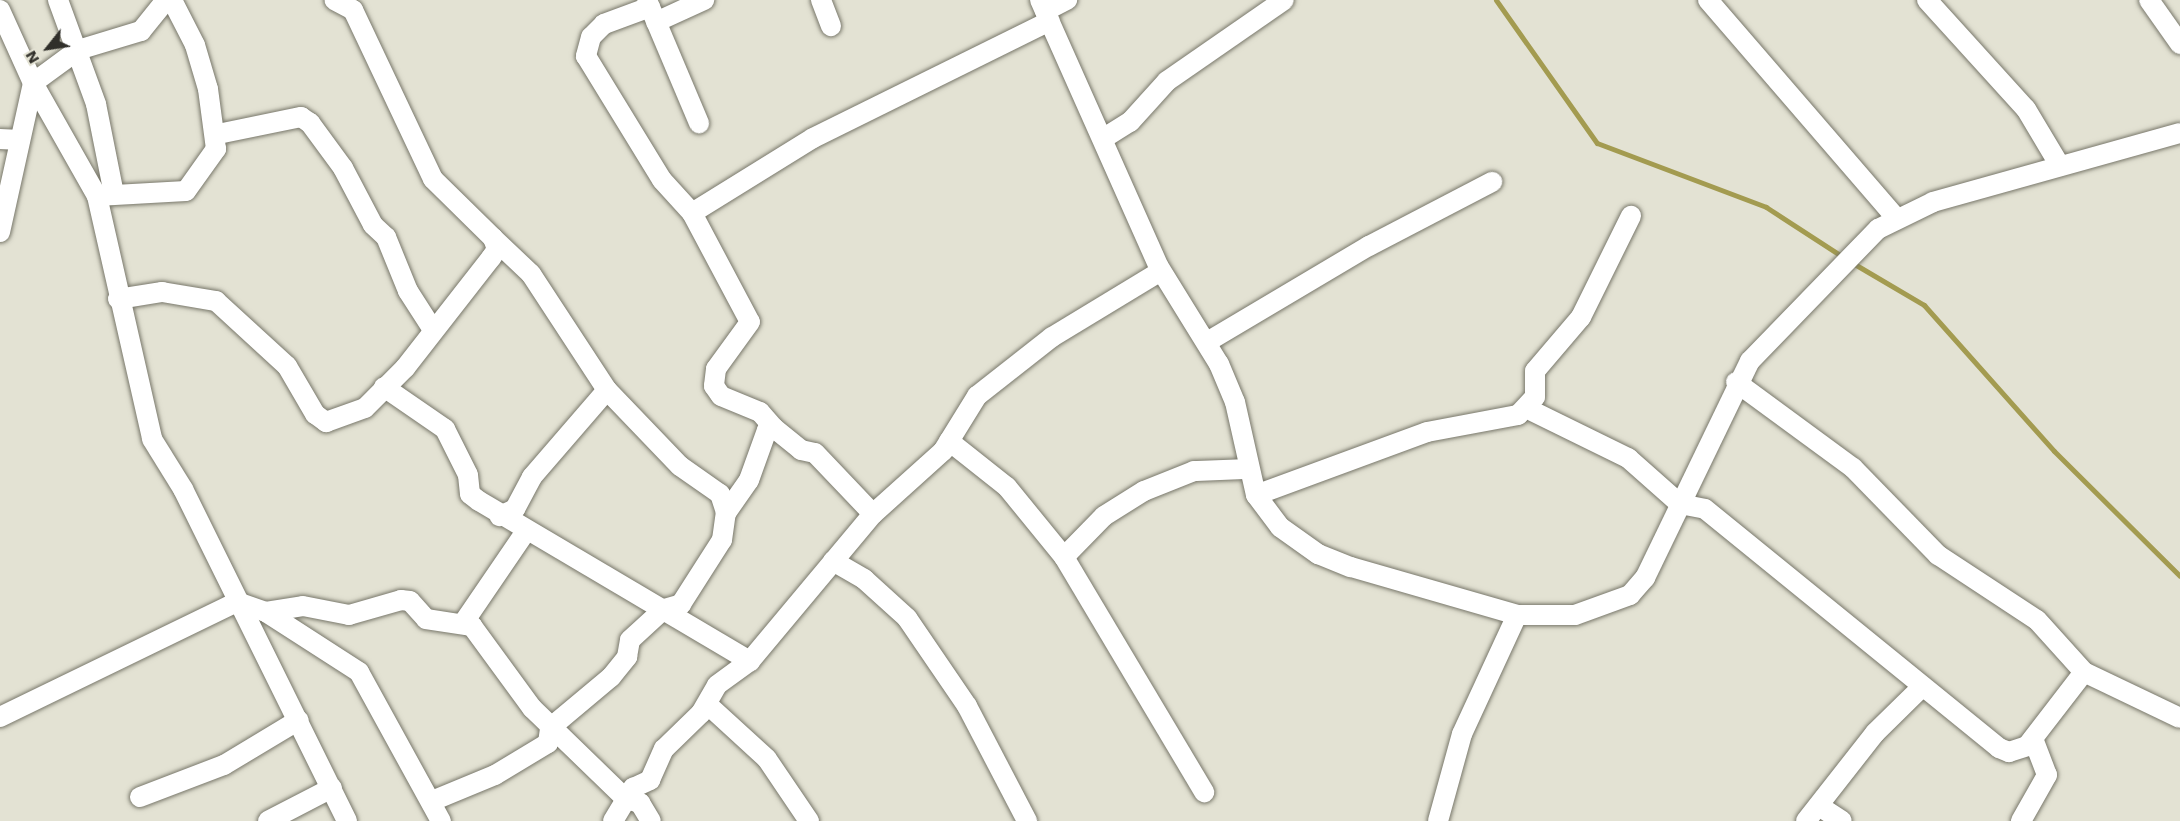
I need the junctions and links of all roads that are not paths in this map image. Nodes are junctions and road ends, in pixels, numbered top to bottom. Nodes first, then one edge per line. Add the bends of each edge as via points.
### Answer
1 (58, 0) edge
2 (166, 0) edge
3 (172, 0) edge
4 (333, 0) edge
5 (704, 0) edge
6 (821, 0) edge
7 (1067, 0) edge
8 (1284, 0) edge
9 (1708, 0) edge
10 (1927, 0) edge
11 (2149, 0) edge
12 (0, 10) edge
13 (651, 10) edge
14 (1045, 11) edge
15 (831, 26) dead end
16 (2180, 44) edge
17 (78, 50) junction
18 (33, 83) junction
19 (699, 123) dead end
20 (2180, 133) edge
21 (218, 134) junction
22 (1104, 138) junction
23 (0, 139) edge
24 (20, 140) junction
25 (107, 150) junction
26 (80, 162) junction
27 (2060, 166) junction
28 (1492, 182) dead end
29 (106, 195) junction
30 (692, 213) junction
31 (1631, 216) dead end
32 (1896, 218) junction
33 (0, 232) edge
34 (493, 237) junction
35 (1161, 271) junction
36 (118, 299) junction
37 (433, 330) junction
38 (1208, 342) junction
39 (1736, 382) junction
40 (384, 387) junction
41 (607, 390) junction
42 (1526, 408) junction
43 (774, 428) junction
44 (950, 441) junction
45 (1246, 469) junction
46 (1256, 495) junction
47 (1680, 504) junction
48 (726, 513) junction
49 (873, 514) junction
50 (500, 516) junction
51 (526, 531) junction
52 (1064, 557) junction
53 (832, 561) junction
54 (237, 602) junction
55 (664, 609) junction
56 (267, 612) junction
57 (1517, 615) junction
58 (464, 622) junction
59 (750, 661) junction
60 (2084, 672) junction
61 (1921, 688) junction
62 (707, 704) junction
63 (0, 717) edge
64 (2180, 718) edge
65 (299, 720) junction
66 (550, 728) junction
67 (2033, 739) junction
68 (332, 788) junction
69 (1204, 792) dead end
70 (140, 797) dead end
71 (626, 799) junction
72 (432, 801) junction
73 (1812, 814) edge
74 (268, 821) edge
75 (347, 821) edge
76 (441, 821) edge
77 (613, 821) edge
78 (651, 821) edge
79 (809, 821) edge
80 (1027, 821) edge
81 (1438, 821) edge
82 (1842, 821) edge
83 (2021, 821) edge

1 - 17 street
2 - 17 street via 141,31
3 - 21 street via 195,45
4 - 34 street via 353,10 433,179
5 - 13 street
6 - 15 street
7 - 14 street
8 - 22 street via 1167,81 1130,122
9 - 32 street
10 - 27 street via 2026,109
11 - 16 street
12 - 18 street
13 - 19 street
13 - 30 street via 604,24 591,37 586,56 662,180
14 - 22 street
14 - 30 street via 813,138
17 - 18 street
17 - 25 street
18 - 24 street
18 - 26 street
20 - 27 street
21 - 29 street via 204,172 186,191
21 - 37 street via 301,117 310,123 343,168 373,225 386,237 408,291
22 - 35 street
23 - 24 street
24 - 33 street
25 - 26 street
25 - 29 street
26 - 29 street
27 - 32 street
28 - 38 street via 1369,246
29 - 36 street
30 - 43 street via 750,322 716,369 714,386 721,396 760,412
31 - 42 street via 1581,317 1535,371 1535,397
32 - 39 street via 1878,229 1768,340
34 - 37 street via 497,249 492,258
34 - 41 street via 531,274
35 - 38 street
35 - 44 street via 1003,373 977,396
36 - 40 street via 153,292 216,301 287,366 315,414 326,422 365,408
36 - 54 street via 149,430
37 - 40 street
38 - 45 street via 1235,402
39 - 47 street
39 - 60 street via 1853,468 1938,555 2037,620
40 - 50 street via 445,429 468,475 470,494
41 - 48 street via 680,466 720,494
41 - 50 street via 532,477 515,509
42 - 46 street via 1505,418 1427,432
42 - 47 street via 1628,458
43 - 48 street via 767,430 749,480
43 - 49 street via 801,450 815,453
44 - 49 street
44 - 52 street via 1007,487
45 - 46 street
45 - 52 street via 1194,471 1144,491 1104,516
46 - 57 street via 1280,527 1318,554
47 - 57 street via 1645,578 1630,595 1575,615
47 - 61 street via 1705,509
48 - 55 street via 722,540 709,566 681,604
49 - 53 street
50 - 51 street
51 - 55 street
51 - 58 street
52 - 69 street
53 - 59 street
53 - 80 street via 864,579 907,618 967,706
54 - 56 street
54 - 63 street
54 - 65 street
55 - 59 street
55 - 66 street via 630,640 627,657 611,677
56 - 58 street via 303,606 349,615 401,600 410,601 426,619
56 - 72 street via 359,672
57 - 81 street via 1462,734
58 - 66 street via 477,631
59 - 62 street via 717,685
60 - 64 street
60 - 67 street
61 - 67 street via 1999,748 2016,751
61 - 73 street via 1875,733
62 - 71 street via 664,749 650,780 633,788
62 - 79 street via 767,759
65 - 68 street
65 - 70 street via 224,765
66 - 71 street
66 - 72 street via 548,743 539,750
67 - 83 street via 2047,775
68 - 74 street
68 - 75 street
71 - 77 street
71 - 78 street via 639,803
72 - 76 street
73 - 82 street

